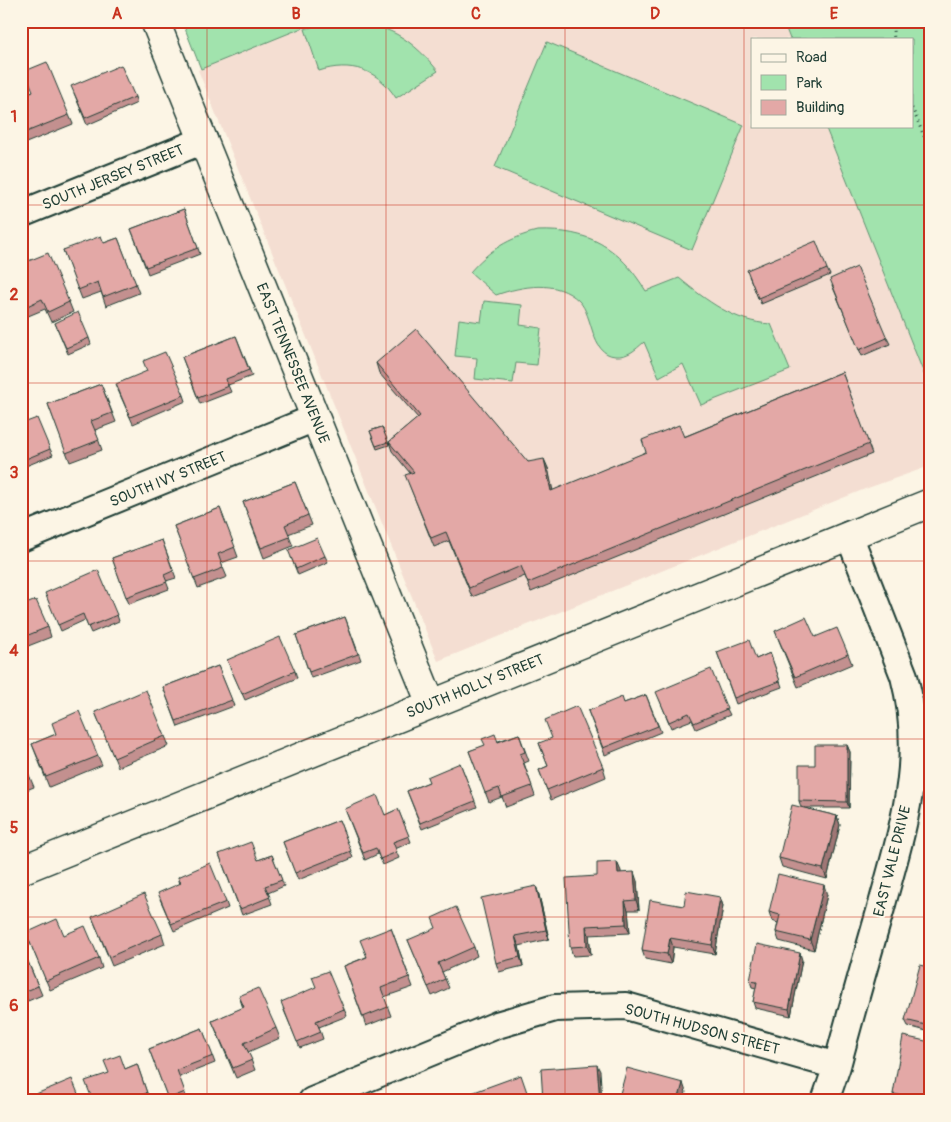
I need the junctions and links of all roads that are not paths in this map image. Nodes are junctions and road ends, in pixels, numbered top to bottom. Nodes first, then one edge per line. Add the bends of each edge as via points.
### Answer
1 (155, 21) edge
2 (204, 140) junction
3 (21, 214) edge
4 (315, 418) junction
5 (930, 504) edge
6 (849, 535) junction
7 (21, 538) edge
8 (431, 704) junction
9 (21, 870) edge
10 (837, 1066) junction
11 (319, 1100) edge
12 (825, 1101) edge

1 - 2 main road, EAST TENNESSEE AVENUE
2 - 3 street, SOUTH JERSEY STREET
2 - 4 main road, EAST TENNESSEE AVENUE
4 - 7 street, SOUTH IVY STREET
4 - 8 main road, EAST TENNESSEE AVENUE
5 - 6 main road, SOUTH HOLLY STREET
6 - 8 main road, SOUTH HOLLY STREET
6 - 10 street, EAST VALE DRIVE via 904,676 915,747 903,826
8 - 9 main road, SOUTH HOLLY STREET
10 - 11 street, SOUTH HUDSON STREET via 626,1006 555,1008 497,1025
10 - 12 street, EAST VALE DRIVE

